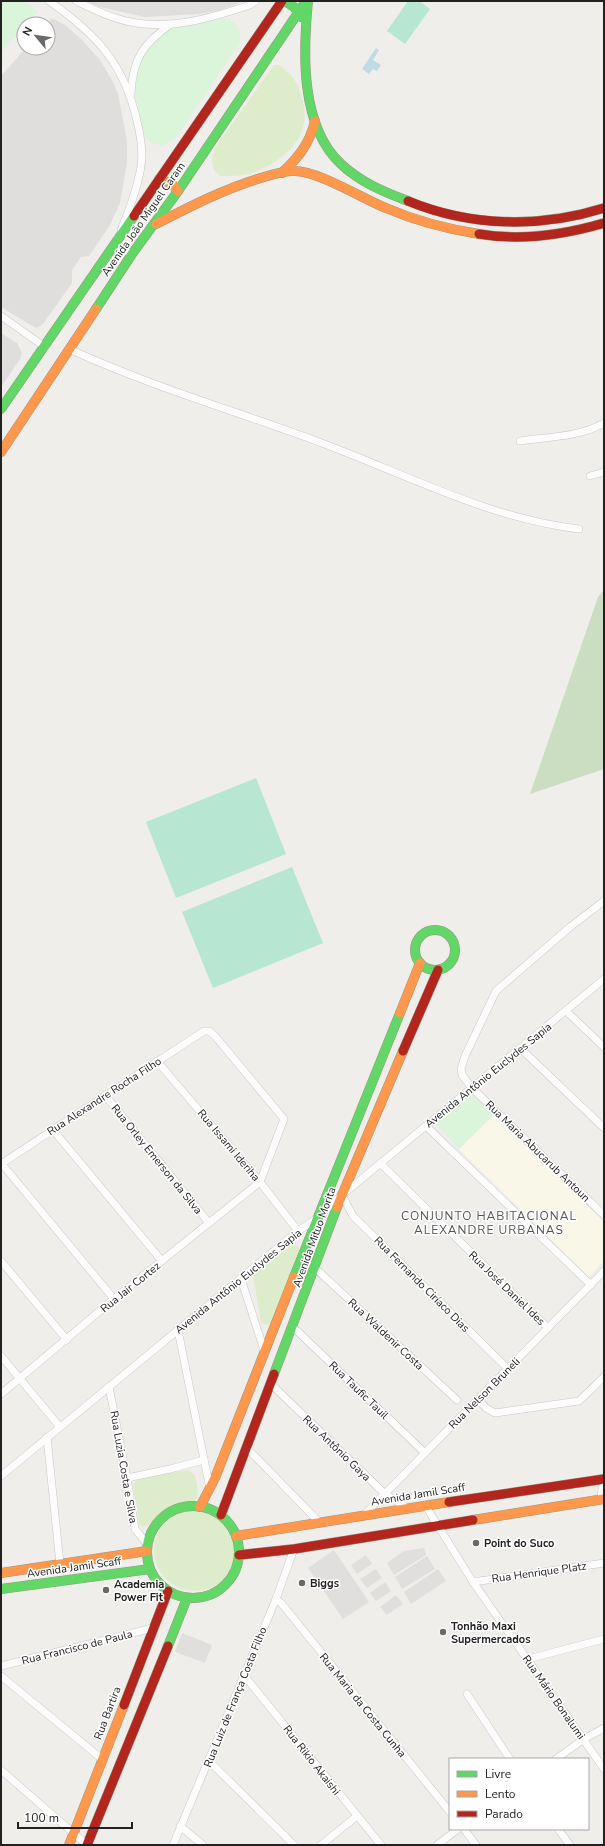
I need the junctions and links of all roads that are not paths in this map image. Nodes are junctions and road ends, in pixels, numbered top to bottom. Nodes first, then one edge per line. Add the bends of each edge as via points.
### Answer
1 (50, 1) edge
2 (76, 1) edge
3 (256, 1) edge
4 (282, 1) edge
5 (285, 1) edge
6 (307, 1) edge
7 (298, 12) junction
8 (171, 24) junction
9 (305, 26) junction
10 (131, 96) junction
11 (315, 121) junction
12 (282, 173) junction
13 (159, 179) junction
14 (178, 191) junction
15 (604, 208) edge
16 (604, 223) edge
17 (154, 225) junction
18 (116, 242) junction
19 (132, 254) junction
20 (1, 316) edge
21 (45, 347) junction
22 (69, 349) junction
23 (1, 409) edge
24 (604, 423) edge
25 (520, 441) dead end
26 (1, 452) edge
27 (604, 472) edge
28 (590, 476) dead end
29 (579, 529) dead end
30 (604, 901) edge
31 (420, 963) junction
32 (438, 970) junction
33 (604, 979) edge
34 (566, 1011) junction
35 (604, 1047) edge
36 (520, 1048) junction
37 (157, 1061) junction
38 (472, 1088) junction
39 (105, 1096) junction
40 (426, 1126) junction
41 (604, 1128) edge
42 (53, 1130) junction
43 (380, 1163) junction
44 (1, 1164) edge
45 (260, 1182) junction
46 (342, 1195) junction
47 (604, 1215) edge
48 (316, 1219) junction
49 (209, 1223) junction
50 (298, 1231) junction
51 (1, 1261) edge
52 (162, 1261) junction
53 (316, 1268) junction
54 (604, 1271) edge
55 (242, 1279) junction
56 (591, 1284) junction
57 (114, 1299) junction
58 (293, 1327) junction
59 (548, 1328) junction
60 (178, 1330) junction
61 (67, 1340) junction
62 (265, 1353) junction
63 (1, 1356) edge
64 (508, 1369) junction
65 (604, 1377) edge
66 (20, 1378) junction
67 (271, 1384) junction
68 (109, 1387) junction
69 (1, 1394) edge
70 (478, 1399) junction
71 (457, 1400) dead end
72 (60, 1427) junction
73 (47, 1438) junction
74 (247, 1448) junction
75 (425, 1453) junction
76 (204, 1460) junction
77 (1, 1476) edge
78 (127, 1478) junction
79 (604, 1479) edge
80 (604, 1486) edge
81 (210, 1489) junction
82 (385, 1494) junction
83 (603, 1500) edge
84 (425, 1505) junction
85 (200, 1507) junction
86 (407, 1508) junction
87 (364, 1515) junction
88 (221, 1516) junction
89 (319, 1522) junction
90 (439, 1525) junction
91 (236, 1536) junction
92 (147, 1548) junction
93 (294, 1549) junction
94 (239, 1555) junction
95 (604, 1563) edge
96 (60, 1564) junction
97 (150, 1569) junction
98 (1, 1573) edge
99 (473, 1582) junction
100 (1, 1589) edge
101 (168, 1591) junction
102 (187, 1598) junction
103 (276, 1599) junction
104 (153, 1628) junction
105 (604, 1639) edge
106 (528, 1659) junction
107 (1, 1666) edge
108 (243, 1674) junction
109 (1, 1676) edge
110 (467, 1694) dead end
111 (604, 1728) edge
112 (584, 1739) junction
113 (509, 1758) edge
114 (557, 1758) edge
115 (102, 1759) junction
116 (209, 1761) junction
117 (604, 1768) edge
118 (1, 1770) edge
119 (449, 1811) edge
120 (357, 1816) junction
121 (180, 1826) junction
122 (457, 1830) edge
123 (465, 1830) edge
124 (559, 1830) edge
125 (74, 1834) junction
126 (69, 1845) edge
127 (87, 1845) edge
128 (173, 1845) edge
129 (203, 1845) edge
130 (294, 1845) edge
131 (321, 1845) edge
132 (381, 1845) edge
133 (437, 1845) edge
134 (476, 1845) edge
135 (570, 1845) edge

1 - 10 street via 72,17 105,49 119,69
2 - 8 street via 130,22
3 - 8 street via 204,19
4 - 13 street, Avenida João Miguel Caram
5 - 7 street
6 - 7 street, Avenida João Miguel Caram
6 - 9 street
7 - 9 street
7 - 14 street, Avenida João Miguel Caram
8 - 10 street via 154,37 138,57 132,77
9 - 11 street via 307,82
10 - 18 street via 142,142 141,170
11 - 12 street via 312,137 306,148
11 - 15 street via 323,142 346,170 370,185 399,198 441,212 471,219 502,222 570,217
12 - 16 street via 306,173 411,218 474,234 534,237 566,233
12 - 17 street via 229,187
13 - 14 street via 172,184
13 - 18 street, Avenida João Miguel Caram
14 - 17 street, Avenida João Miguel Caram
17 - 19 street, Avenida João Miguel Caram
18 - 19 street via 119,248
18 - 21 street, Avenida João Miguel Caram
19 - 22 street, Avenida João Miguel Caram
20 - 21 street
21 - 23 street, Avenida João Miguel Caram
22 - 26 street, Avenida João Miguel Caram
22 - 29 street via 469,501 525,519
24 - 25 street via 574,433
27 - 28 street
30 - 38 street, Rua Maria Abucarub Antoun via 496,991 461,1069 462,1076
31 - 32 street via 428,969
31 - 32 street via 415,954 416,945 422,936 434,930 444,932 455,945 454,956 447,967
31 - 48 street, Avenida Mituo Morita
32 - 46 street, Avenida Mituo Morita
33 - 34 street, Avenida Antônio Euclydes Sapia
34 - 35 street
34 - 36 street, Avenida Antônio Euclydes Sapia
36 - 38 street, Avenida Antônio Euclydes Sapia
36 - 41 street
37 - 39 street, Rua Alexandre Rocha Filho
37 - 45 street, Rua Issami Ideriha
37 - 45 street, Rua Alexandre Rocha Filho via 201,1033 209,1031 215,1036 284,1119
38 - 40 street, Avenida Antônio Euclydes Sapia
38 - 47 street, Rua Maria Abucarub Antoun
39 - 42 street, Rua Alexandre Rocha Filho
39 - 49 street, Rua Orley Emerson da Silva
40 - 43 street, Avenida Antônio Euclydes Sapia
40 - 56 street
42 - 44 street, Rua Alexandre Rocha Filho
42 - 52 street
43 - 46 street, Avenida Antônio Euclydes Sapia
43 - 59 street, Rua José Daniel Ides
44 - 57 street
45 - 49 street, Rua Jair Cortez
45 - 50 street, Rua Issami Ideriha
46 - 48 street, Avenida Antônio Euclydes Sapia
46 - 53 street, Avenida Mituo Morita
46 - 64 street, Rua Fernando Ciríaco Dias via 353,1216
48 - 50 street, Avenida Antônio Euclydes Sapia
48 - 62 street, Avenida Mituo Morita
49 - 52 street, Rua Jair Cortez
50 - 55 street, Avenida Antônio Euclydes Sapia
51 - 61 street
52 - 57 street, Rua Jair Cortez
53 - 58 street, Avenida Mituo Morita
53 - 71 street, Rua Waldenir Costa
54 - 56 street, Rua Nelson Bruneli
55 - 60 street, Avenida Antônio Euclydes Sapia
55 - 62 street
56 - 59 street, Rua Nelson Bruneli
57 - 61 street, Rua Jair Cortez
58 - 67 street, Avenida Mituo Morita
58 - 75 street, Rua Taufic Tauil
59 - 64 street, Rua Nelson Bruneli
60 - 68 street, Avenida Antônio Euclydes Sapia
60 - 76 street
61 - 66 street, Rua Jair Cortez
62 - 81 street, Avenida Mituo Morita
63 - 66 street
64 - 70 street, Rua Nelson Bruneli
65 - 70 street via 578,1401 495,1413
66 - 69 street, Rua Jair Cortez
66 - 72 street
67 - 74 street, Avenida Mituo Morita
67 - 82 street, Rua Antônio Gaya
68 - 72 street, Avenida Antônio Euclydes Sapia
68 - 78 street, Rua Luzia Costa e Silva
70 - 75 street, Rua Nelson Bruneli
72 - 73 street, Avenida Antônio Euclydes Sapia
73 - 77 street, Avenida Antônio Euclydes Sapia
73 - 96 street
74 - 88 street, Avenida Mituo Morita
74 - 89 street
75 - 82 street, Rua Nelson Bruneli
76 - 78 street
76 - 81 street
78 - 92 street, Rua Luzia Costa e Silva via 135,1529
79 - 84 street, Avenida Jamil Scaff
80 - 83 street
81 - 85 street, Avenida Mituo Morita
82 - 86 street, Rua Antônio Gaya
82 - 87 street, Rua Nelson Bruneli
83 - 90 street
84 - 86 street, Avenida Jamil Scaff
84 - 90 street, Rua Mário Bonalumi
85 - 88 street
85 - 92 street via 184,1507 170,1512 158,1523
86 - 87 street, Avenida Jamil Scaff
87 - 89 street, Avenida Jamil Scaff
88 - 91 street
89 - 91 street, Avenida Jamil Scaff
90 - 93 street
90 - 99 street, Rua Mário Bonalumi
91 - 94 street
92 - 96 street, Avenida Jamil Scaff
92 - 97 street
93 - 94 street
93 - 103 street, Rua Luiz de França Costa Filho
94 - 102 street via 235,1570 227,1583 216,1592 202,1598
95 - 99 street, Rua Henrique Platz
96 - 98 street, Avenida Jamil Scaff
97 - 100 street, Avenida Jamil Scaff
97 - 101 street via 157,1581
99 - 106 street, Rua Mário Bonalumi
101 - 102 street
101 - 104 street, Rua Bartira
102 - 127 street
103 - 108 street, Rua Luiz de França Costa Filho
103 - 119 street, Rua Maria da Costa Cunha
104 - 107 street, Rua Francisco de Paula
104 - 115 street, Rua Bartira
105 - 106 street
106 - 112 street, Rua Mário Bonalumi
108 - 116 street, Rua Luiz de França Costa Filho
108 - 120 street, Rua Rikio Akaishi
109 - 115 street
110 - 113 street
111 - 112 street
112 - 114 street
112 - 117 street, Rua Mário Bonalumi
115 - 125 street, Rua Bartira
116 - 121 street, Rua Luiz de França Costa Filho
116 - 130 street
118 - 125 street
120 - 131 street
120 - 132 street, Rua Rikio Akaishi
121 - 128 street, Rua Luiz de França Costa Filho
121 - 129 street
122 - 133 street
123 - 134 street
124 - 135 street
125 - 126 street, Rua Bartira
125 - 127 street

